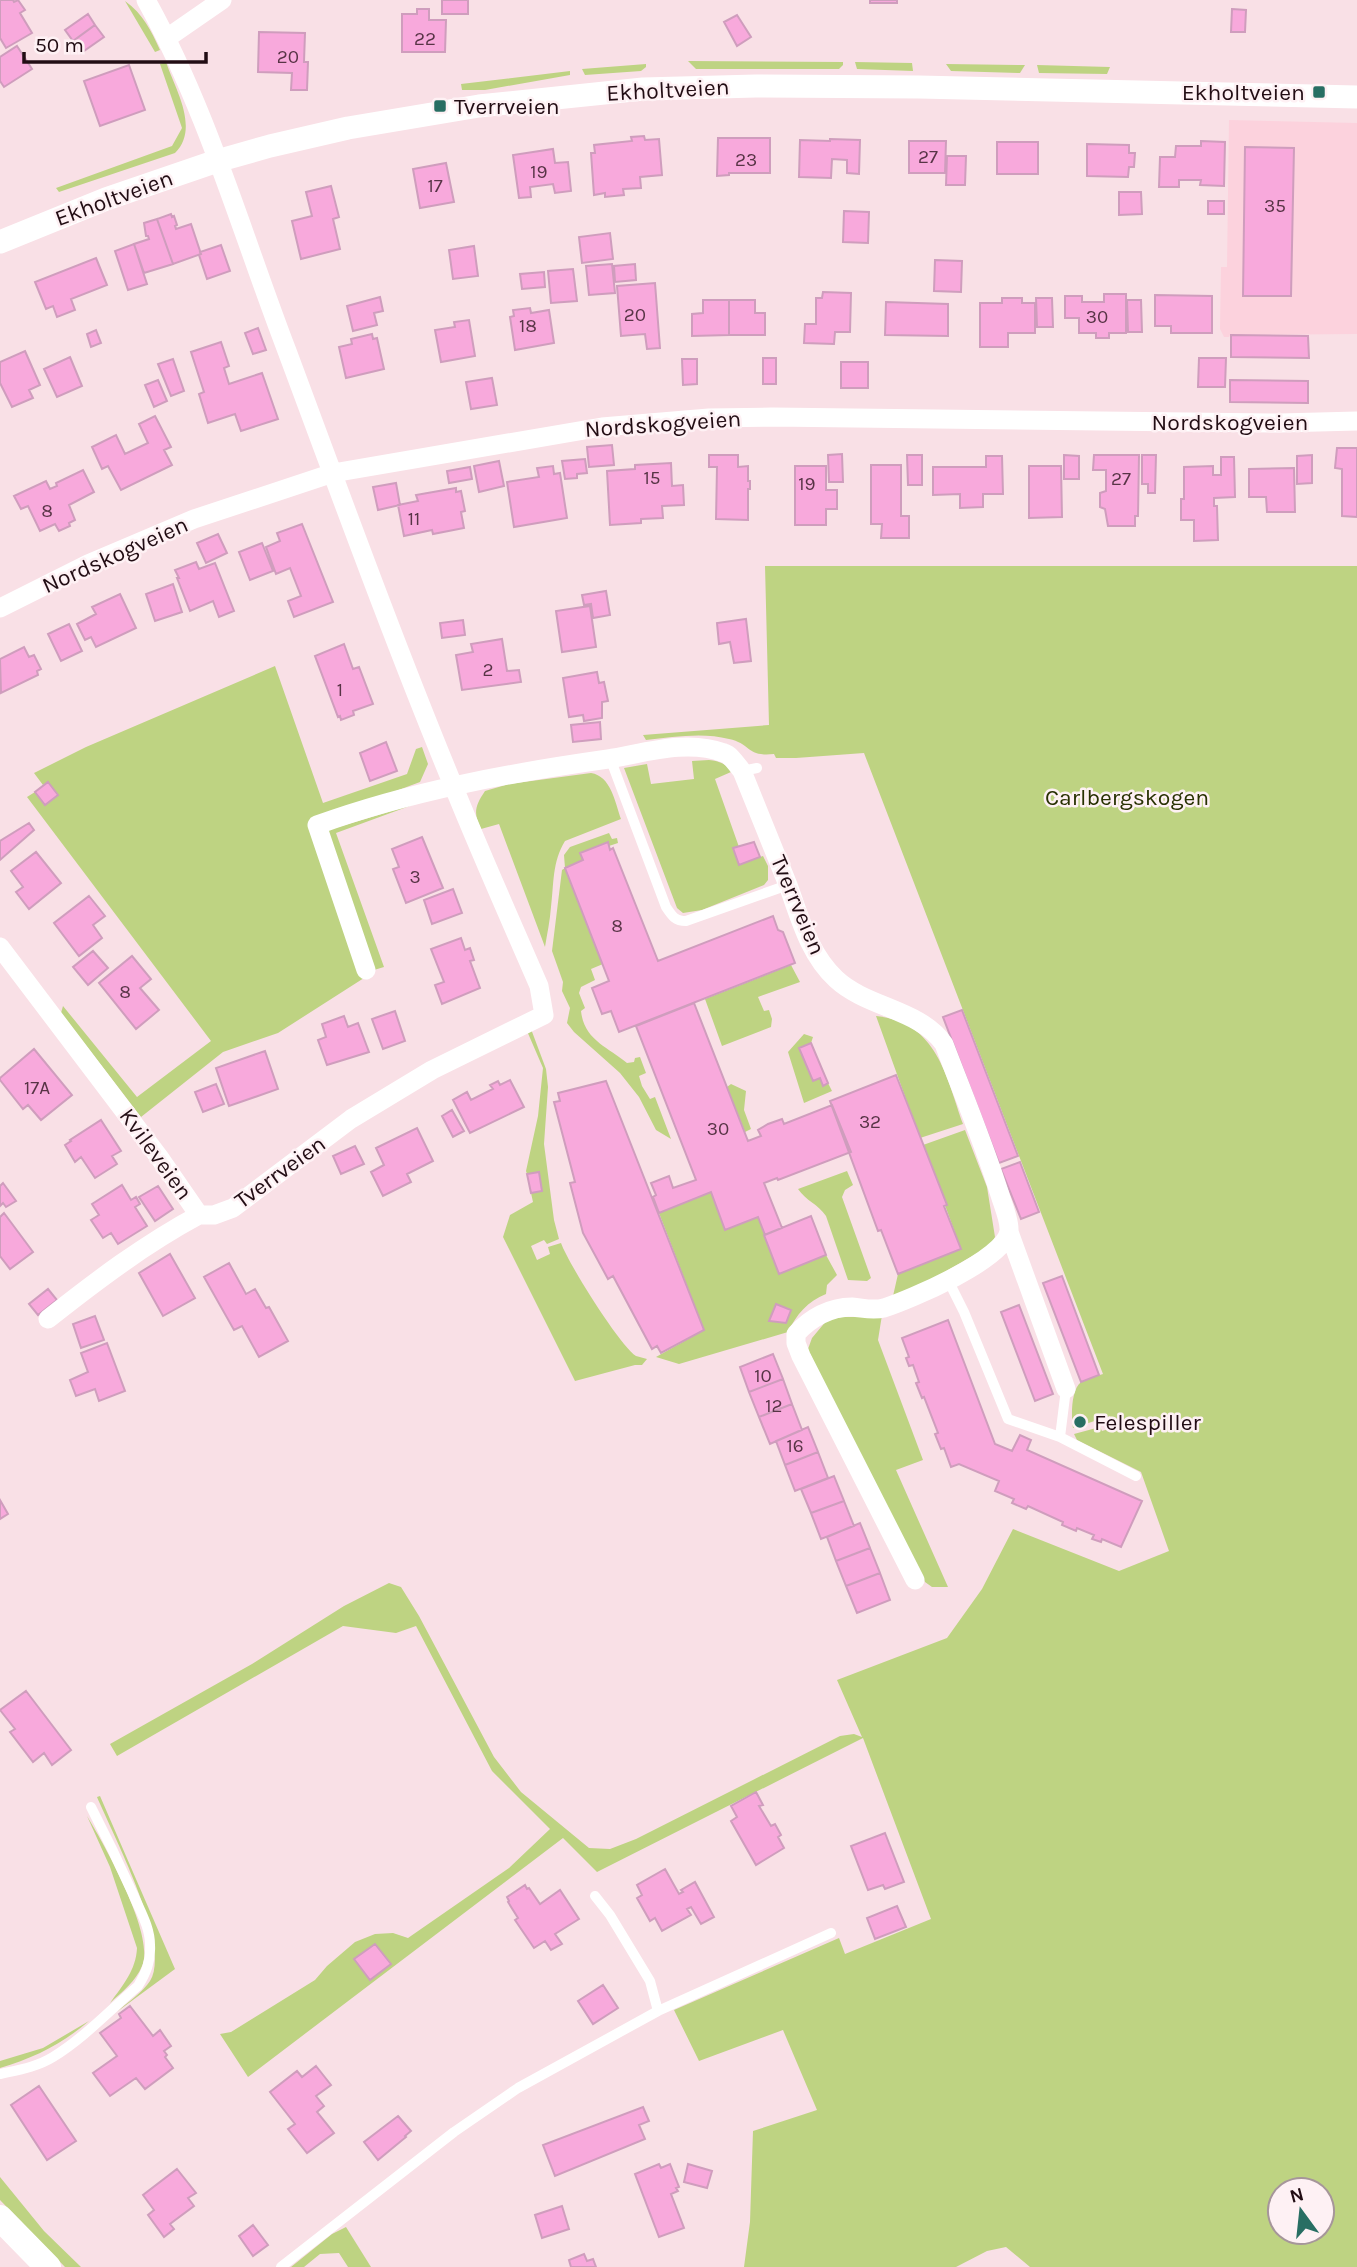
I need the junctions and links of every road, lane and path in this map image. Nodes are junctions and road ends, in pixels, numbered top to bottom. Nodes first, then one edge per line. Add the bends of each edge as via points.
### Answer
1 (146, 0) edge
2 (222, 0) edge
3 (167, 38) junction
4 (1357, 97) edge
5 (217, 161) junction
6 (0, 242) edge
7 (1357, 421) edge
8 (333, 473) junction
9 (0, 608) edge
10 (610, 758) junction
11 (453, 785) junction
12 (788, 885) junction
13 (0, 947) edge
14 (366, 970) dead end
15 (199, 1214) junction
16 (1009, 1232) junction
17 (948, 1280) junction
18 (48, 1319) dead end
19 (1066, 1389) joint
20 (1060, 1437) junction
21 (1136, 1476) dead end
22 (915, 1580) dead end
23 (91, 1807) dead end
24 (595, 1896) dead end
25 (831, 1933) dead end
26 (658, 2011) junction
27 (0, 2074) edge
28 (0, 2218) edge
29 (37, 2260) edge
30 (281, 2267) edge

1 - 3 street, Tverrveien
2 - 3 street
3 - 5 street, Tverrveien
4 - 5 street, Ekholtveien via 919,87 643,89 480,106 348,128
5 - 6 street, Ekholtveien
5 - 8 street, Tverrveien
7 - 8 street, Nordskogveien via 709,418 602,427
8 - 9 street, Nordskogveien via 194,519
8 - 11 street, Tverrveien
10 - 11 street, Tverrveien
10 - 12 street, Tverrveien via 697,747 727,753 750,769
10 - 12 lane via 672,917 685,922
11 - 14 street, Tverrveien via 317,824
11 - 15 street, Tverrveien via 539,986 544,1015 432,1070 351,1119 233,1208 214,1215
12 - 16 street, Tverrveien via 825,968 870,1001 923,1024 944,1044 992,1171
13 - 15 street, Kvileveien
15 - 18 street, Kvileveien via 103,1276
16 - 17 street via 994,1254
16 - 19 street, Tverrveien
17 - 20 lane via 1008,1419
17 - 22 street via 884,1308 851,1307 818,1315 796,1334 801,1356
19 - 20 lane
20 - 21 lane
23 - 27 lane via 146,1923 150,1960 145,1976 83,2035 51,2058
24 - 26 lane via 650,1981
25 - 26 lane
26 - 30 lane via 518,2088
28 - 29 main road

